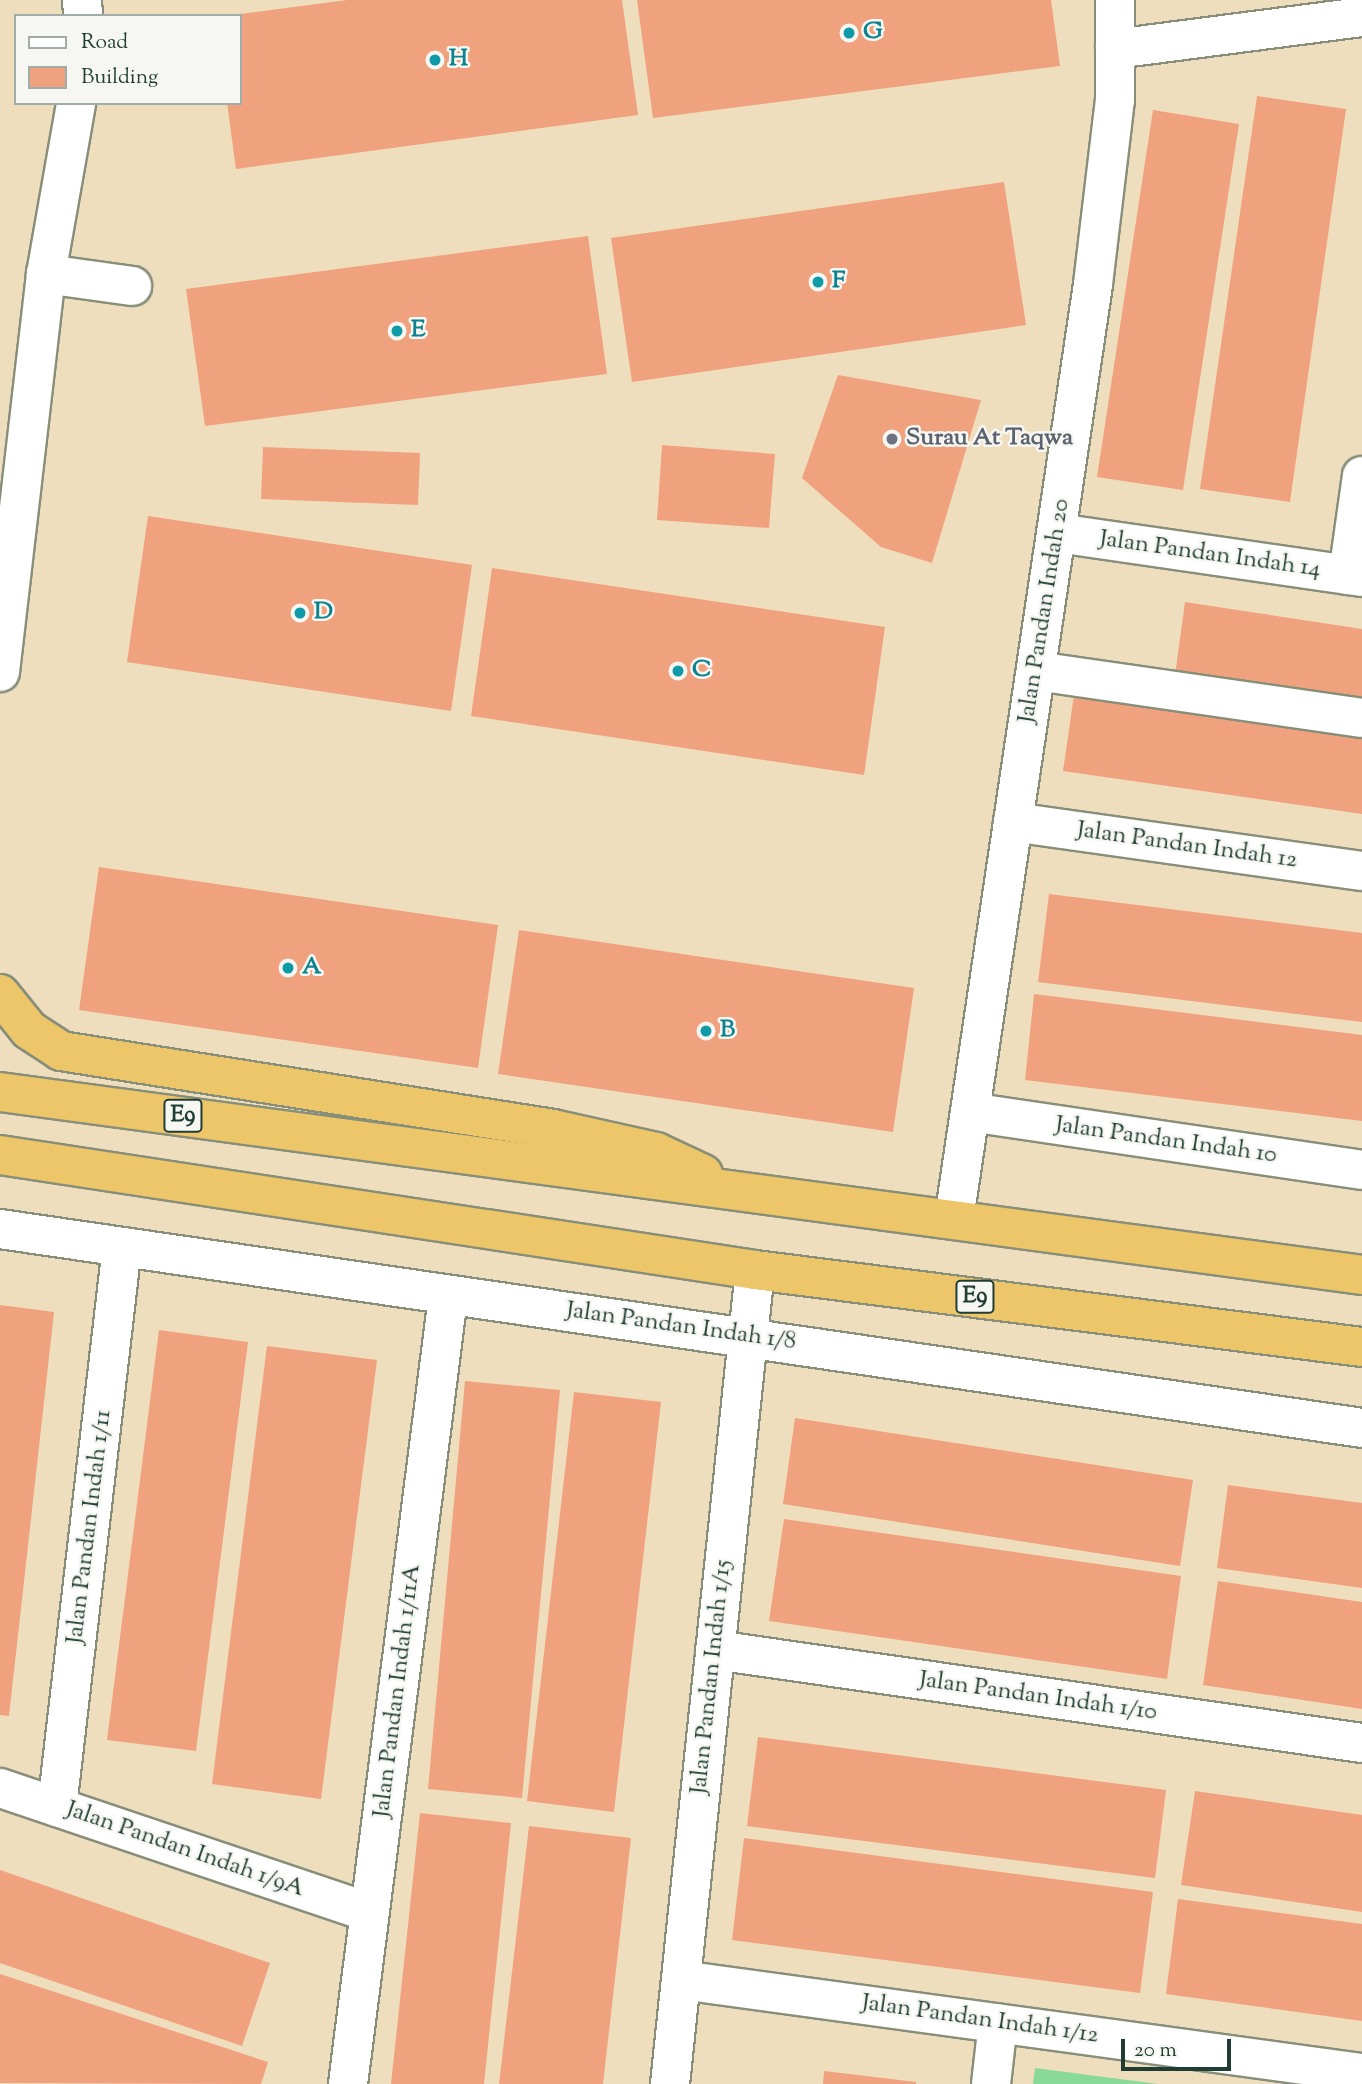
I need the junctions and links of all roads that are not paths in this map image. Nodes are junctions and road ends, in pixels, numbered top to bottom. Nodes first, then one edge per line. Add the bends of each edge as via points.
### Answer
1 (1115, 0) edge
2 (1362, 17) edge
3 (1115, 49) junction
4 (76, 105) edge
5 (46, 274) junction
6 (132, 286) dead end
7 (1362, 476) edge
8 (1057, 533) junction
9 (1355, 576) edge
10 (1036, 671) junction
11 (0, 673) edge
12 (1362, 718) edge
13 (1013, 822) junction
14 (1362, 871) edge
15 (0, 994) edge
16 (0, 1092) edge
17 (970, 1111) junction
18 (0, 1156) edge
19 (1362, 1170) edge
20 (740, 1191) junction
21 (954, 1219) junction
22 (0, 1229) edge
23 (122, 1247) junction
24 (755, 1270) junction
25 (1362, 1275) edge
26 (448, 1297) junction
27 (747, 1335) junction
28 (1362, 1347) edge
29 (1362, 1428) edge
30 (715, 1650) junction
31 (1362, 1743) edge
32 (0, 1788) edge
33 (57, 1807) junction
34 (369, 1912) junction
35 (681, 1980) junction
36 (998, 2023) junction
37 (1362, 2073) edge
38 (348, 2084) edge
39 (670, 2084) edge
40 (991, 2084) edge

1 - 3 street, Jalan Pandan Indah 20
2 - 3 street
3 - 8 street, Jalan Pandan Indah 20 via 1115,100 1093,284
4 - 5 street
5 - 6 street
5 - 11 street
7 - 9 street
8 - 9 street, Jalan Pandan Indah 14
8 - 10 street, Jalan Pandan Indah 20
10 - 12 street
10 - 13 street, Jalan Pandan Indah 20
13 - 14 street, Jalan Pandan Indah 12
13 - 17 street, Jalan Pandan Indah 20
15 - 20 highway via 29,1030 61,1051 553,1129 656,1152
16 - 20 highway, E9
17 - 19 street, Jalan Pandan Indah 10
17 - 21 street, Jalan Pandan Indah 20
18 - 24 highway, E9
20 - 21 highway, E9
21 - 25 highway, E9
22 - 23 street, Jalan Pandan Indah 1/8
23 - 26 street, Jalan Pandan Indah 1/8
23 - 33 street, Jalan Pandan Indah 1/11
24 - 27 street, Jalan Pandan Indah 1/15
24 - 28 highway, E9
26 - 27 street, Jalan Pandan Indah 1/8
26 - 34 street, Jalan Pandan Indah 1/11A
27 - 29 street, Jalan Pandan Indah 1/8
27 - 30 street, Jalan Pandan Indah 1/15
30 - 31 street, Jalan Pandan Indah 1/10
30 - 35 street, Jalan Pandan Indah 1/15
32 - 33 street, Jalan Pandan Indah 1/9A
33 - 34 street, Jalan Pandan Indah 1/9A
34 - 38 street, Jalan Pandan Indah 1/11A
35 - 36 street, Jalan Pandan Indah 1/12
35 - 39 street, Jalan Pandan Indah 1/15
36 - 37 street, Jalan Pandan Indah 1/12
36 - 40 street

